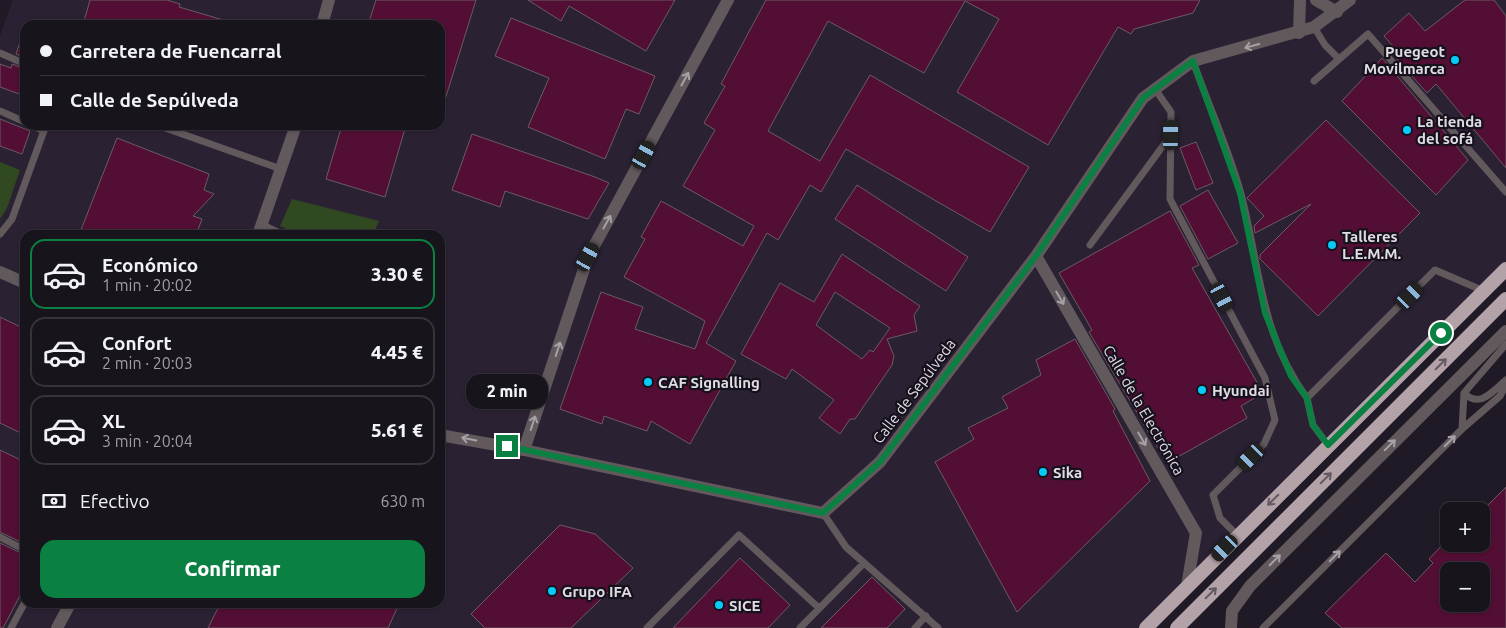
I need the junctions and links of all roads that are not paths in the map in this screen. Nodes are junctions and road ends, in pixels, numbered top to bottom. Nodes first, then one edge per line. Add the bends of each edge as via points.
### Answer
1 (329, 0) edge
2 (728, 0) edge
3 (1300, 0) edge
4 (1316, 0) edge
5 (1350, 0) edge
6 (1337, 12) junction
7 (323, 20) edge
8 (1314, 27) junction
9 (1299, 33) junction
10 (0, 53) edge
11 (1339, 59) junction
12 (1193, 61) junction
13 (20, 62) edge
14 (1314, 81) dead end
15 (1155, 89) junction
16 (0, 112) edge
17 (20, 120) edge
18 (44, 130) edge
19 (171, 130) edge
20 (294, 130) edge
21 (1171, 135) junction
22 (281, 169) junction
23 (1506, 192) edge
24 (259, 230) edge
25 (0, 234) edge
26 (1090, 245) dead end
27 (1036, 256) junction
28 (1506, 269) edge
29 (0, 272) edge
30 (20, 281) edge
31 (1484, 290) junction
32 (1506, 299) edge
33 (1506, 331) edge
34 (1506, 344) edge
35 (1506, 380) edge
36 (1506, 385) edge
37 (1464, 393) junction
38 (1307, 398) junction
39 (1462, 429) junction
40 (445, 436) edge
41 (1328, 445) junction
42 (524, 450) junction
43 (823, 513) junction
44 (1238, 536) junction
45 (0, 537) edge
46 (20, 547) edge
47 (864, 563) junction
48 (1187, 586) junction
49 (22, 608) edge
50 (67, 608) edge
51 (819, 608) junction
52 (926, 616) junction
53 (11, 628) edge
54 (57, 628) edge
55 (648, 628) edge
56 (800, 628) edge
57 (915, 628) edge
58 (938, 628) edge
59 (1146, 628) edge
60 (1177, 628) edge
61 (1232, 628) edge
62 (1263, 628) edge

1 - 7 street
42 -> 2 street via 588,257
3 - 9 street
4 - 6 street
5 - 6 street, Calle de Sepúlveda
6 - 8 street, Calle de Sepúlveda
8 - 9 street, Calle de Sepúlveda
8 - 11 lane
9 -> 12 street, Calle de Sepúlveda
10 - 13 lane
11 - 14 lane
11 - 23 lane via 1368,34
12 - 15 street, Calle de Sepúlveda
12 - 38 lane via 1240,193 1265,313 1291,376
15 - 21 lane via 1171,112
15 - 27 street, Calle de Sepúlveda via 1143,98
16 - 17 lane
18 - 25 lane via 12,218
19 - 22 lane
20 - 22 street
21 - 26 lane
21 - 44 lane via 1170,199 1265,378 1275,420 1264,444 1213,495 1220,518
22 - 24 street
27 - 43 street, Calle de Sepúlveda via 880,462
27 -> 48 street, Calle de la Electrónica via 1196,533
28 - 31 highway
29 - 30 street
31 - 38 lane via 1435,270
31 - 41 highway
60 -> 32 highway
61 -> 33 street via 1232,611 1250,586
34 - 37 lane
35 - 37 lane via 1489,396 1478,400 1470,399
36 - 39 lane via 1500,396
37 - 39 lane
38 - 41 lane via 1313,425
62 -> 39 lane
42 -> 40 street
41 -> 44 highway
42 - 43 street
43 - 47 lane via 846,547
44 - 48 highway
45 - 46 lane
47 - 51 lane
47 - 52 lane
48 - 59 highway
49 - 53 lane
50 - 54 street
51 - 55 lane via 739,535
51 - 56 lane
52 - 57 lane
52 - 58 lane

